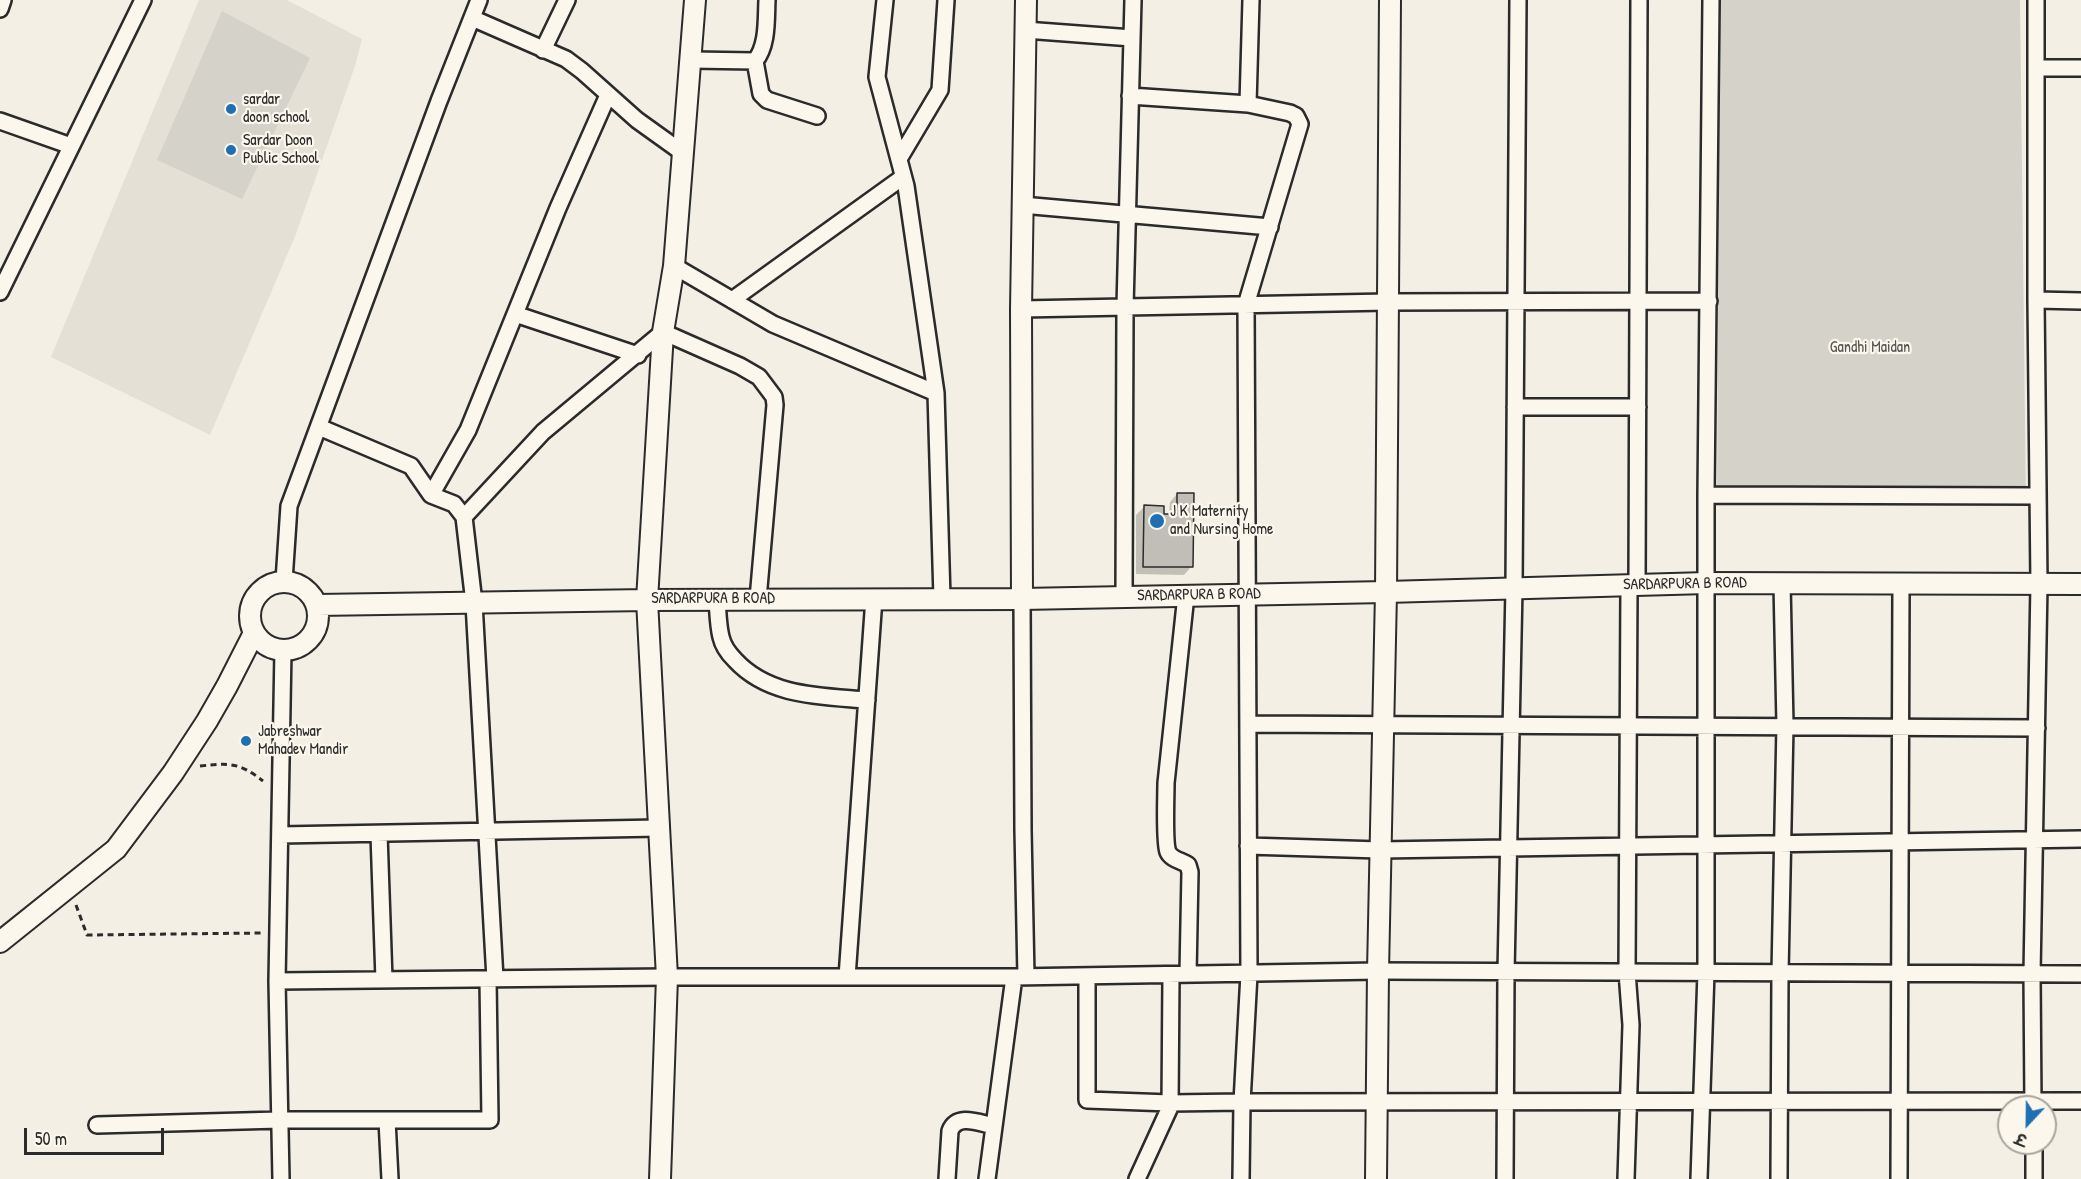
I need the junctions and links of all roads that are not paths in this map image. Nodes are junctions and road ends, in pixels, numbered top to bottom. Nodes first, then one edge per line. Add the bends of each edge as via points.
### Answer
1 (3, 0) edge
2 (143, 0) edge
3 (479, 0) edge
4 (567, 0) edge
5 (695, 0) edge
6 (767, 0) edge
7 (885, 0) edge
8 (946, 0) edge
9 (1026, 0) edge
10 (1133, 0) edge
11 (1251, 0) edge
12 (1390, 0) edge
13 (1518, 0) edge
14 (1639, 0) edge
15 (1711, 0) edge
16 (2036, 0) edge
17 (0, 9) edge
18 (472, 18) junction
19 (1025, 30) junction
20 (1132, 38) junction
21 (543, 51) junction
22 (691, 60) junction
23 (755, 61) junction
24 (2036, 68) junction
25 (2081, 68) edge
26 (608, 95) junction
27 (1130, 96) junction
28 (1248, 104) junction
29 (817, 116) dead end
30 (0, 121) edge
31 (71, 146) junction
32 (683, 153) junction
33 (898, 159) junction
34 (903, 177) junction
35 (1022, 205) junction
36 (1128, 213) junction
37 (1270, 227) junction
38 (674, 266) junction
39 (0, 292) edge
40 (732, 300) junction
41 (2036, 300) junction
42 (1638, 301) junction
43 (1709, 301) junction
44 (2081, 301) edge
45 (1388, 302) junction
46 (1516, 303) junction
47 (1246, 305) junction
48 (1125, 307) junction
49 (1021, 309) junction
50 (515, 314) junction
51 (663, 332) junction
52 (638, 355) junction
53 (936, 393) junction
54 (1515, 407) junction
55 (1638, 407) junction
56 (319, 427) junction
57 (431, 495) junction
58 (1706, 495) junction
59 (2038, 496) junction
60 (464, 517) junction
61 (284, 581) junction
62 (1707, 583) junction
63 (1782, 583) junction
64 (1900, 584) junction
65 (2039, 584) junction
66 (2081, 584) edge
67 (1633, 585) junction
68 (1514, 588) junction
69 (1386, 592) junction
70 (1248, 594) junction
71 (1186, 595) junction
72 (1124, 596) junction
73 (874, 598) junction
74 (942, 598) junction
75 (758, 599) junction
76 (1022, 599) junction
77 (647, 600) junction
78 (717, 600) junction
79 (474, 603) junction
80 (317, 605) junction
81 (254, 633) junction
82 (283, 650) junction
83 (867, 700) junction
84 (1248, 724) junction
85 (1630, 725) junction
86 (1707, 725) junction
87 (1785, 725) junction
88 (1383, 726) junction
89 (1511, 726) junction
90 (1900, 726) junction
91 (2037, 728) junction
92 (659, 828) junction
93 (487, 833) junction
94 (379, 834) junction
95 (279, 835) junction
96 (2081, 839) edge
97 (2035, 840) junction
98 (1899, 842) junction
99 (1784, 843) junction
100 (1706, 845) junction
101 (1248, 846) junction
102 (1629, 846) junction
103 (1509, 848) junction
104 (1380, 849) junction
105 (0, 942) edge
106 (1378, 972) junction
107 (1506, 972) junction
108 (1627, 972) junction
109 (1706, 972) junction
110 (1780, 973) junction
111 (1898, 973) junction
112 (1188, 974) junction
113 (1249, 974) junction
114 (2032, 974) junction
115 (2081, 974) edge
116 (1171, 975) junction
117 (667, 976) junction
118 (1087, 976) junction
119 (847, 977) junction
120 (1020, 977) junction
121 (492, 979) junction
122 (384, 980) junction
123 (277, 981) junction
124 (2033, 1095) edge
125 (1780, 1100) junction
126 (1899, 1100) junction
127 (1377, 1101) junction
128 (1506, 1101) junction
129 (1627, 1101) junction
130 (1702, 1101) junction
131 (2081, 1101) edge
132 (1242, 1102) junction
133 (2057, 1102) edge
134 (1170, 1103) junction
135 (1997, 1103) edge
136 (279, 1120) junction
137 (387, 1120) junction
138 (97, 1125) dead end
139 (994, 1126) junction
140 (2034, 1155) edge
141 (281, 1179) edge
142 (390, 1179) edge
143 (660, 1179) edge
144 (947, 1179) edge
145 (987, 1179) edge
146 (1137, 1179) edge
147 (1241, 1179) edge
148 (1376, 1179) edge
149 (1505, 1179) edge
150 (1626, 1179) edge
151 (1699, 1179) edge
152 (1779, 1179) edge
153 (1899, 1179) edge
154 (2034, 1179) edge

1 - 17 street
2 - 31 street
3 - 18 street
4 - 21 street
5 - 22 street
6 - 23 street via 764,42
7 - 33 street via 877,77
8 - 33 street via 940,90
9 - 19 street
10 - 20 street
11 - 28 street
12 - 45 street
13 - 46 street
14 - 42 street
15 - 43 street
16 - 24 street
18 - 21 street
18 - 56 street
19 - 20 street
19 - 35 street
20 - 27 street
21 - 26 street via 576,65
22 - 23 street
22 - 32 street
23 - 29 street via 761,94 767,100
24 - 25 street
24 - 41 street
26 - 32 street
26 - 50 street
27 - 28 street
27 - 36 street
28 - 37 street via 1290,113 1300,124
30 - 31 street
31 - 39 street
32 - 38 street
33 - 34 street
34 - 40 street
34 - 53 street
35 - 36 street
35 - 49 street
36 - 37 street
36 - 48 street
37 - 47 street
38 - 40 street
38 - 51 street
40 - 53 street via 773,324
41 - 44 street
41 - 59 street
42 - 43 street
42 - 46 street
42 - 55 street
43 - 58 street
45 - 46 street
45 - 47 street
45 - 69 street
46 - 54 street
47 - 48 street
47 - 70 street
48 - 49 street
48 - 72 street
49 - 76 street
50 - 52 street
50 - 57 street via 468,430
51 - 52 street
51 - 75 street via 759,377 774,397
51 - 77 street
52 - 60 street via 543,432
53 - 74 street
54 - 55 street
54 - 68 street
55 - 67 street
56 - 57 street via 411,466
56 - 61 street via 289,506
57 - 60 street via 454,504
58 - 59 street
58 - 62 street
59 - 65 street
60 - 79 street
61 - 80 street via 304,588
61 - 81 street via 261,589 254,598 250,616
62 - 63 street, SARDARPURA B ROAD
62 - 67 street, SARDARPURA B ROAD
62 - 86 street
63 - 64 street, SARDARPURA B ROAD
63 - 87 street
64 - 65 street, SARDARPURA B ROAD
64 - 90 street
65 - 66 street, SARDARPURA B ROAD
65 - 91 street
67 - 68 street, SARDARPURA B ROAD
67 - 85 street
68 - 69 street, SARDARPURA B ROAD
68 - 89 street
69 - 70 street, SARDARPURA B ROAD
69 - 88 street
70 - 71 street, SARDARPURA B ROAD
70 - 84 street
71 - 72 street, SARDARPURA B ROAD
71 - 112 street via 1166,809 1168,852 1188,866 1190,872
72 - 76 street, SARDARPURA B ROAD
73 - 74 street, SARDARPURA B ROAD
73 - 75 street, SARDARPURA B ROAD
73 - 83 street
74 - 76 street, SARDARPURA B ROAD
75 - 78 street, SARDARPURA B ROAD
76 - 120 street
77 - 78 street, SARDARPURA B ROAD
77 - 79 street, SARDARPURA B ROAD
77 - 92 street
78 - 83 street via 721,638 728,652 751,674 791,692
79 - 80 street, SARDARPURA B ROAD
79 - 93 street
80 - 82 street via 319,616 312,637 294,649
81 - 82 street via 272,648
81 - 105 street via 228,686 173,773 116,849
82 - 95 street
83 - 119 street
84 - 88 street
84 - 101 street
85 - 86 street
85 - 89 street
85 - 102 street
86 - 87 street
86 - 100 street
87 - 90 street
87 - 99 street
88 - 89 street
88 - 104 street
89 - 103 street
90 - 91 street
90 - 98 street
91 - 97 street
92 - 93 street
92 - 117 street
93 - 94 street
93 - 121 street
94 - 95 street
94 - 122 street
95 - 123 street
96 - 97 street
97 - 98 street
97 - 114 street
98 - 99 street
98 - 111 street
99 - 100 street
99 - 110 street
100 - 102 street
100 - 109 street
101 - 104 street
101 - 113 street
102 - 103 street
102 - 108 street
103 - 104 street
103 - 107 street
104 - 106 street
106 - 107 street
106 - 113 street
106 - 127 street
107 - 108 street
107 - 128 street
108 - 109 street
108 - 129 street via 1631,1025
109 - 110 street
109 - 130 street
110 - 111 street
110 - 125 street
111 - 114 street
111 - 126 street
112 - 113 street
112 - 116 street
113 - 132 street
114 - 115 street
114 - 124 street
116 - 118 street
116 - 134 street
117 - 119 street
117 - 121 street
117 - 143 street
118 - 120 street
118 - 134 street via 1087,1100
119 - 120 street
120 - 139 street
121 - 122 street
121 - 137 street via 490,1120
122 - 123 street
123 - 136 street
125 - 126 street
125 - 130 street
125 - 152 street
126 - 135 street
126 - 153 street
127 - 128 street
127 - 132 street
127 - 148 street
128 - 129 street
128 - 149 street
129 - 130 street
129 - 150 street
130 - 151 street
131 - 133 street
132 - 134 street
132 - 147 street
134 - 146 street
136 - 137 street
136 - 138 street
136 - 141 street
137 - 142 street
139 - 144 street via 963,1120 952,1126
139 - 145 street
140 - 154 street

